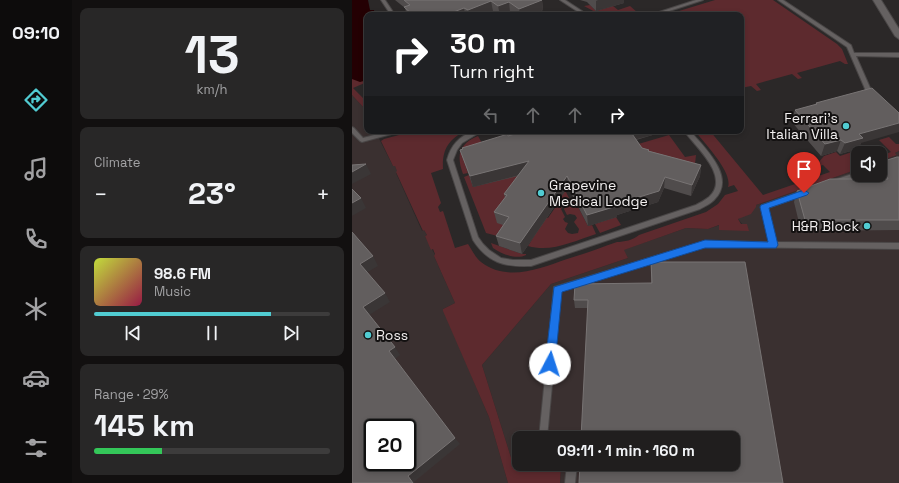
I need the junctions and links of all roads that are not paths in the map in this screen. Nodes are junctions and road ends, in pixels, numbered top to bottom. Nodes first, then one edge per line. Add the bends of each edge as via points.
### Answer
1 (384, 0) edge
2 (562, 0) edge
3 (701, 0) edge
4 (780, 0) edge
5 (877, 0) edge
6 (391, 12) edge
7 (581, 12) edge
8 (662, 12) edge
9 (899, 36) edge
10 (853, 54) junction
11 (899, 55) edge
12 (879, 100) edge
13 (352, 129) edge
14 (385, 134) edge
15 (473, 134) edge
16 (689, 134) edge
17 (851, 176) edge
18 (829, 184) edge
19 (815, 189) edge
20 (773, 245) junction
21 (899, 246) edge
22 (544, 431) edge
23 (571, 471) edge
24 (570, 483) edge

1 - 6 lane
2 - 7 lane
3 - 8 lane
4 - 10 lane via 849,46
5 - 9 main road
10 - 11 lane
10 - 12 lane via 869,90
13 - 14 lane via 362,140
15 - 16 lane via 456,146 450,160 475,238 491,257 518,264 531,263 711,201 718,194 720,177
17 - 18 lane
19 - 20 lane via 764,207
20 - 21 lane
20 - 22 lane via 705,244 557,289
23 - 24 lane

